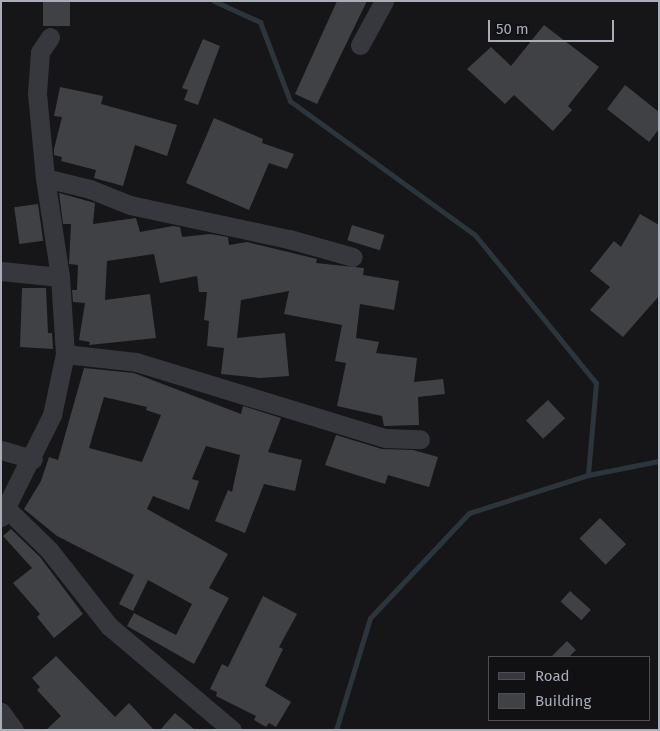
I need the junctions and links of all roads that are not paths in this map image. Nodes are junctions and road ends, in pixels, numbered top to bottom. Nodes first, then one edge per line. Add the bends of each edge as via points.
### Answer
1 (384, 1) edge
2 (50, 37) dead end
3 (360, 45) dead end
4 (45, 178) junction
5 (353, 257) dead end
6 (1, 271) edge
7 (60, 277) junction
8 (65, 354) junction
9 (420, 439) dead end
10 (1, 450) edge
11 (33, 458) junction
12 (4, 512) edge
13 (232, 730) edge

1 - 3 street
2 - 4 street via 40,52 37,92
4 - 5 street via 90,189 130,205 289,239
4 - 7 street
6 - 7 street
7 - 8 street
8 - 9 street via 136,362 385,438
8 - 11 street via 52,415
10 - 11 street
11 - 12 street
12 - 13 street via 49,550 109,626

